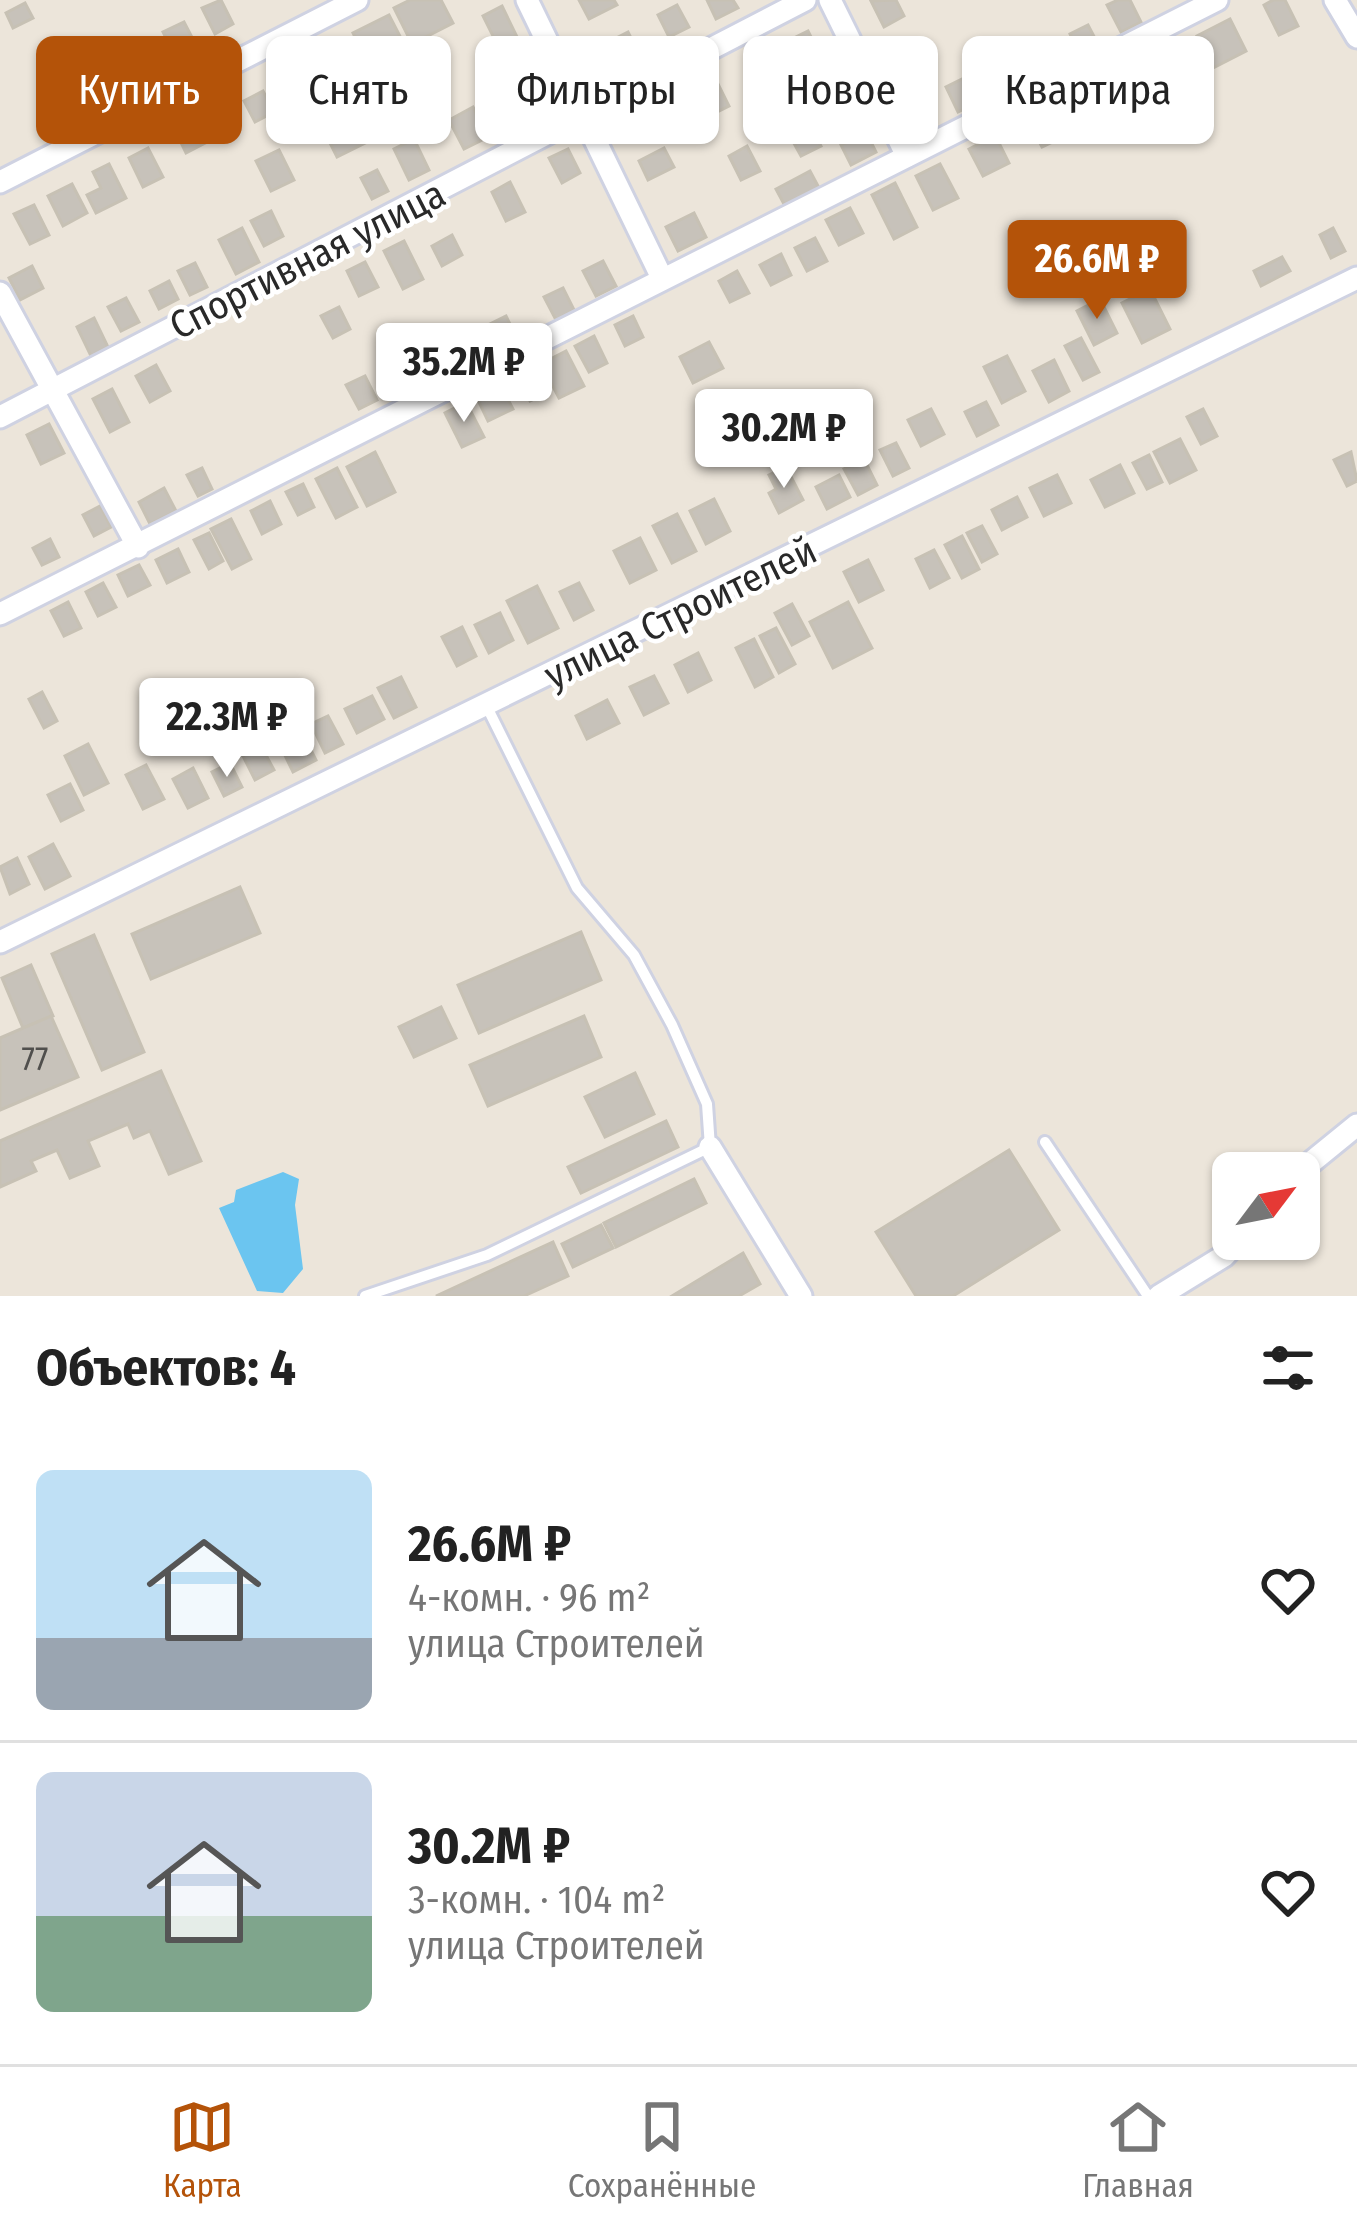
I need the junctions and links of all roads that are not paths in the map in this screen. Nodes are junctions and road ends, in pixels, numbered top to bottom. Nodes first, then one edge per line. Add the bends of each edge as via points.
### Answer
1 (357, 0) edge
2 (526, 0) edge
3 (805, 0) edge
4 (830, 0) edge
5 (1217, 0) edge
6 (1335, 0) edge
7 (543, 36) edge
8 (1357, 37) edge
9 (719, 45) edge
10 (530, 144) edge
11 (595, 144) edge
12 (907, 156) junction
13 (0, 182) edge
14 (662, 278) junction
15 (1357, 278) edge
16 (0, 293) edge
17 (54, 389) junction
18 (0, 417) edge
19 (138, 547) junction
20 (0, 614) edge
21 (488, 706) junction
22 (0, 942) edge
23 (1357, 1125) edge
24 (1045, 1142) dead end
25 (710, 1147) junction
26 (1320, 1155) edge
27 (1218, 1260) edge
28 (365, 1296) edge
29 (801, 1296) edge
30 (1148, 1296) edge
31 (1159, 1296) edge

1 - 13 street
2 - 7 street
3 - 9 street, Спортивная улица
4 - 12 street
5 - 12 street
6 - 8 street
10 - 17 street, Спортивная улица
11 - 14 street
12 - 14 street
14 - 19 street
15 - 21 street, улица Строителей
16 - 17 street
17 - 18 street, Спортивная улица
17 - 19 street
19 - 20 street
21 - 22 street, улица Строителей
21 - 25 lane via 577,887 634,955 672,1025 707,1104
23 - 26 street
24 - 30 lane
25 - 28 lane via 487,1255
25 - 29 street
27 - 31 street

